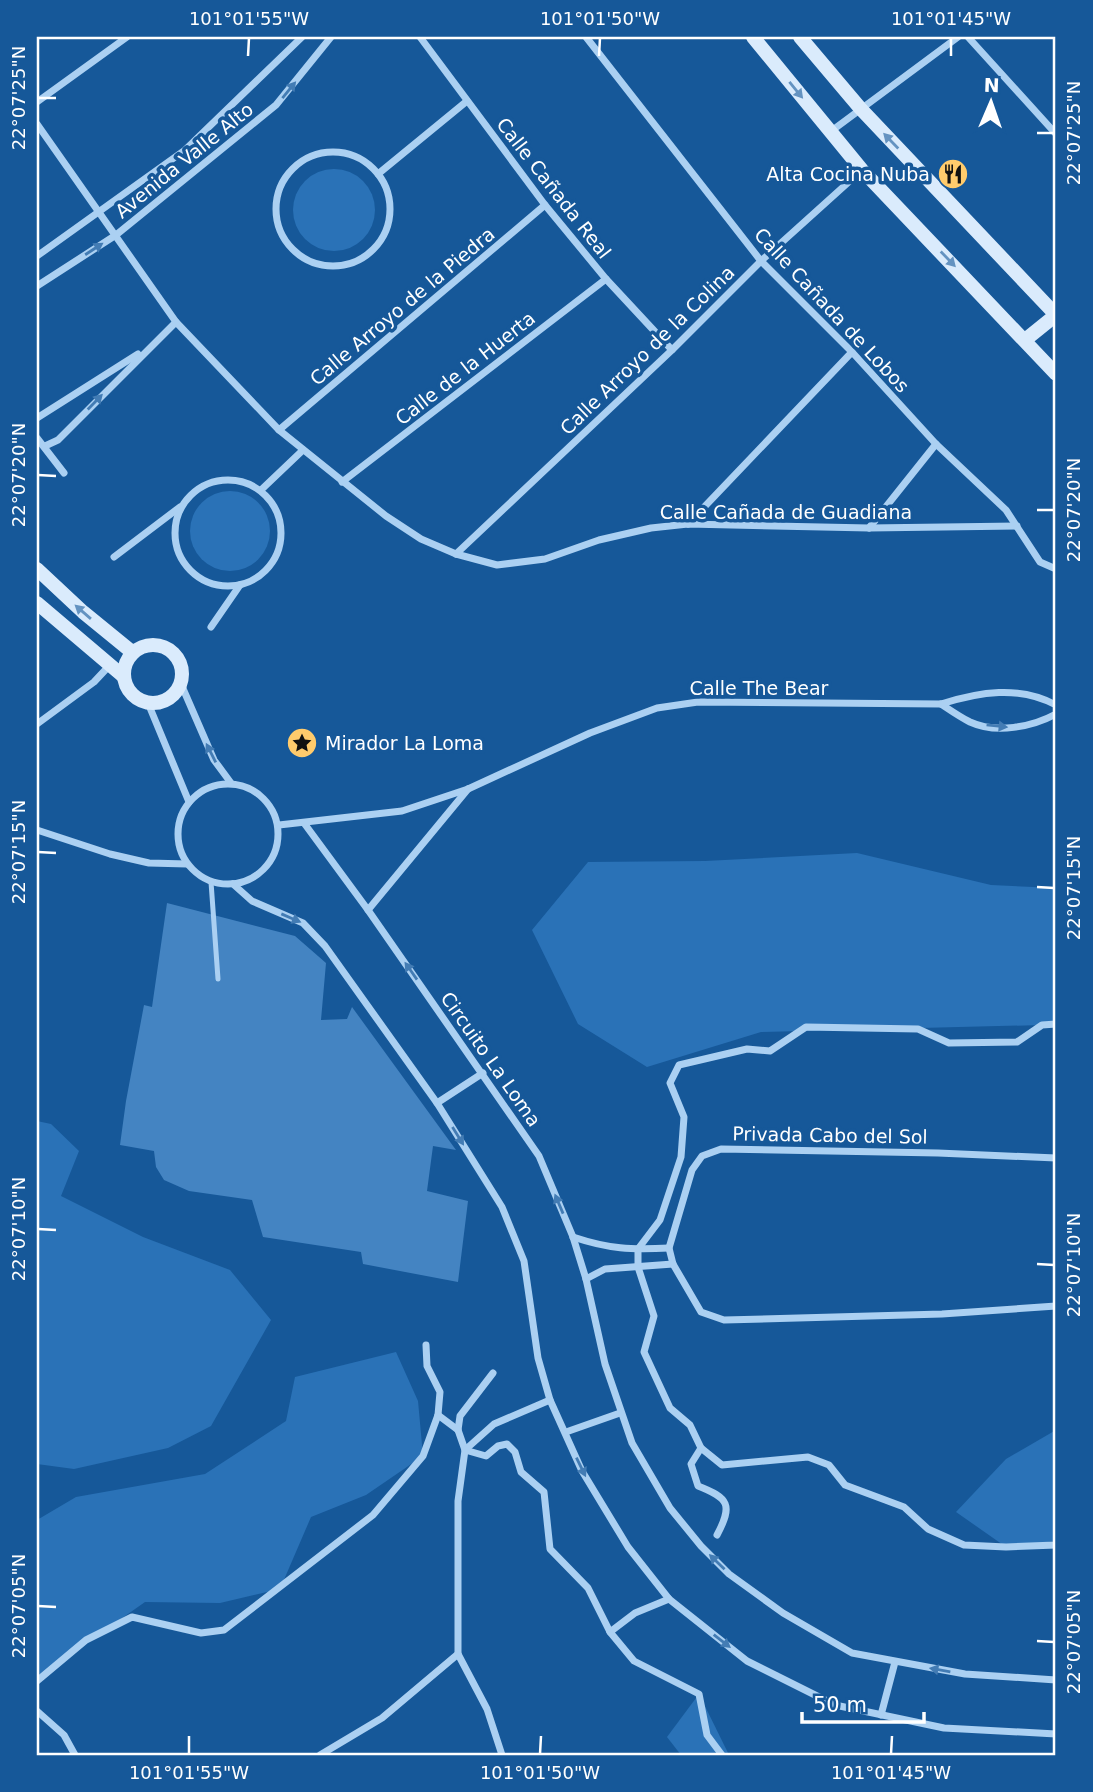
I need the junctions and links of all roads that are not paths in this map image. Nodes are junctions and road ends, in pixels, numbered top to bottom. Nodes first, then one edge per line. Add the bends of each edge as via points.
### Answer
1 (127, 37) edge
2 (302, 37) edge
3 (331, 37) edge
4 (421, 37) edge
5 (586, 37) edge
6 (753, 37) edge
7 (800, 37) edge
8 (958, 37) edge
9 (968, 37) edge
10 (467, 101) junction
11 (37, 102) edge
12 (860, 108) junction
13 (37, 124) edge
14 (1053, 124) edge
15 (830, 132) junction
16 (1056, 134) edge
17 (40, 139) edge
18 (862, 170) junction
19 (379, 174) junction
20 (545, 205) junction
21 (99, 212) junction
22 (116, 235) junction
23 (37, 257) edge
24 (761, 261) junction
25 (606, 279) junction
26 (37, 286) edge
27 (1056, 315) edge
28 (176, 322) junction
29 (1025, 340) junction
30 (150, 346) junction
31 (672, 350) junction
32 (852, 352) junction
33 (1056, 374) edge
34 (37, 418) edge
35 (279, 430) junction
36 (37, 438) edge
37 (936, 444) junction
38 (45, 446) junction
39 (303, 450) junction
40 (64, 473) dead end
41 (342, 482) junction
42 (261, 490) junction
43 (181, 507) junction
44 (688, 524) junction
45 (1017, 526) junction
46 (869, 528) junction
47 (456, 554) junction
48 (114, 557) dead end
49 (37, 569) edge
50 (1056, 569) edge
51 (240, 585) junction
52 (37, 603) edge
53 (211, 626) dead end
54 (132, 652) junction
55 (109, 666) junction
56 (123, 676) junction
57 (181, 684) junction
58 (148, 703) junction
59 (941, 704) junction
60 (1056, 705) edge
61 (1056, 714) edge
62 (37, 724) edge
63 (231, 783) junction
64 (468, 789) junction
65 (189, 802) junction
66 (304, 823) junction
67 (279, 825) junction
68 (37, 830) edge
69 (187, 864) junction
70 (211, 881) junction
71 (233, 884) junction
72 (368, 910) junction
73 (218, 979) dead end
74 (1056, 1024) edge
75 (483, 1073) junction
76 (437, 1103) junction
77 (1056, 1158) edge
78 (573, 1237) junction
79 (669, 1248) junction
80 (638, 1249) junction
81 (673, 1264) junction
82 (638, 1266) junction
83 (586, 1279) junction
84 (1056, 1306) edge
85 (426, 1345) dead end
86 (494, 1373) dead end
87 (550, 1400) junction
88 (620, 1413) junction
89 (438, 1415) junction
90 (458, 1430) junction
91 (566, 1432) junction
92 (701, 1448) junction
93 (465, 1450) junction
94 (717, 1535) dead end
95 (1056, 1545) edge
96 (669, 1599) junction
97 (610, 1632) junction
98 (458, 1654) junction
99 (895, 1662) junction
100 (1056, 1679) edge
101 (37, 1681) edge
102 (37, 1711) edge
103 (881, 1715) junction
104 (1056, 1734) edge
105 (75, 1755) edge
106 (320, 1755) edge
107 (502, 1755) edge
108 (722, 1755) edge

1 - 11 street
2 - 21 street, Avenida Valle Alto via 185,150
22 -> 3 street, Avenida Valle Alto via 276,105
4 - 10 street, Calle Cañada Real
5 - 24 street, Calle Cañada de Lobos
6 -> 15 street
7 - 12 street
8 - 12 street
9 - 14 street
10 - 19 street
10 - 20 street, Calle Cañada Real
12 - 15 street
27 -> 12 street
13 - 17 street, Calle Cañada de Guadiana
14 - 16 street
15 - 18 street
17 - 21 street, Calle Cañada de Guadiana
18 - 24 street, Calle Arroyo de la Colina
18 -> 29 street
19 - 19 street via 352,155 337,152 297,164 282,183 276,209 287,243 313,262 326,265 351,263 368,253 389,222 387,192
20 - 25 street, Calle Cañada Real
20 - 35 street, Calle Arroyo de la Piedra
21 - 22 street, Calle Cañada de Guadiana
21 - 23 street, Avenida Valle Alto
26 -> 22 street, Avenida Valle Alto
22 - 28 street, Calle Cañada de Guadiana
24 - 31 street, Calle Arroyo de la Colina
24 - 32 street, Calle Cañada de Lobos
25 - 31 street, Calle Cañada Real
25 - 41 street, Calle de la Huerta
27 - 29 street
28 - 30 street
28 - 35 street, Calle Cañada de Guadiana
29 - 33 street
30 - 34 street
38 -> 30 street via 58,440
31 - 47 street, Calle Arroyo de la Colina
32 - 37 street, Calle Cañada de Lobos
32 - 44 street
35 - 39 street, Calle Cañada de Guadiana
36 - 38 street
37 - 45 street, Calle Cañada de Lobos
37 - 46 street
38 - 40 street
39 - 41 street, Calle Cañada de Guadiana
39 - 42 street
41 - 47 street, Calle Cañada de Guadiana via 421,539
42 - 43 street via 226,479 208,483
42 - 51 street via 280,518 282,535 270,567
43 - 48 street
43 - 51 street via 175,524 181,559 206,582
44 - 46 street, Calle Cañada de Guadiana
44 - 47 street, Calle Cañada de Guadiana via 599,540 533,561 497,565
45 - 46 street, Calle Cañada de Guadiana
45 - 50 street via 1040,562
54 -> 49 street
51 - 53 street
52 - 55 street
54 - 56 street
54 - 57 street via 144,646 169,649 178,659
55 - 56 street
55 - 62 street
56 - 58 street via 136,698
57 - 58 street via 168,699
63 -> 57 street via 214,760
58 - 65 street
59 - 60 street, Calle The Bear via 1005,691 1042,697
59 -> 61 street via 973,723 1005,728 1040,723
59 - 64 street, Calle The Bear via 698,702 657,708
63 - 65 street via 208,787
63 - 67 street via 262,796
64 - 66 street, Calle The Bear via 402,811
64 - 72 street, Calle The Bear
65 - 69 street via 177,832
66 - 67 street, Calle The Bear
66 - 72 street, Circuito La Loma
67 - 71 street via 278,846 269,864 253,878
68 - 69 street via 149,863
69 - 70 street
70 - 71 street
70 - 73 lane
71 -> 76 street via 252,901 303,923 314,933
75 -> 72 street, Circuito La Loma
74 - 80 street via 1042,1025 1017,1042 948,1043 918,1029 806,1027 770,1051 747,1049 679,1065 670,1083 684,1117 681,1157 660,1220
75 - 76 street
78 -> 75 street, Circuito La Loma via 538,1156
76 -> 87 street via 502,1207 524,1261 538,1358
77 - 79 street, Privada Cabo del Sol via 721,1149 702,1156 692,1170
78 - 80 street via 602,1247
78 - 83 street, Circuito La Loma
79 - 80 street
79 - 81 street
80 - 82 street
81 - 82 street
81 - 84 street via 701,1312 724,1320
82 - 83 street via 605,1269
82 - 92 street via 654,1316 644,1352 670,1408 690,1425
83 - 88 street, Circuito La Loma
85 - 89 street via 427,1366 440,1392
86 - 90 street via 460,1416
87 - 91 street
87 - 93 street via 494,1424
88 - 91 street
99 -> 88 street via 852,1653 783,1613 729,1574 670,1508
89 - 90 street
89 - 101 street via 423,1456 373,1516 225,1630 201,1633 132,1617 86,1640
90 - 93 street
91 -> 96 street via 582,1471 628,1547
92 - 94 street via 691,1464 698,1486 717,1493 728,1515
92 - 95 street via 722,1465 808,1457 828,1465 845,1485 904,1507 928,1530 964,1545
93 - 97 street via 486,1456 508,1444 515,1452 522,1472 544,1492 550,1549 588,1588
93 - 98 street via 458,1501
96 - 97 street via 635,1613
96 -> 103 street via 747,1661 835,1705
97 - 108 street via 634,1661 699,1694 707,1735
98 - 106 street via 382,1718
98 - 107 street via 487,1709
100 -> 99 street via 965,1674
99 - 103 street
102 - 105 street via 64,1735
103 - 104 street via 944,1728

